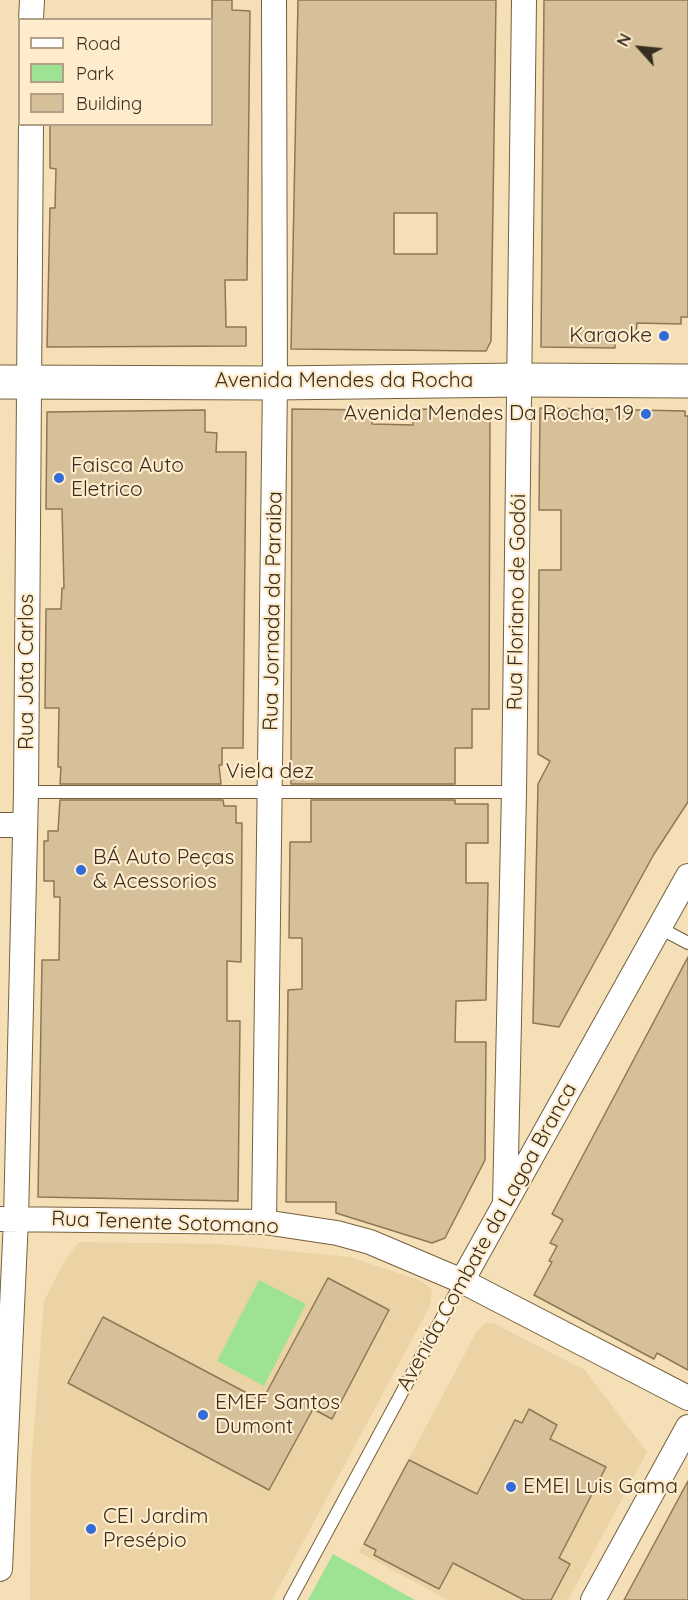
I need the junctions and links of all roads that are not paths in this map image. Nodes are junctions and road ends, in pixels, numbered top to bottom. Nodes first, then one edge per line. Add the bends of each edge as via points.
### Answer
1 (32, 0) edge
2 (274, 0) edge
3 (524, 0) edge
4 (31, 18) edge
5 (31, 126) edge
6 (521, 380) junction
7 (688, 381) edge
8 (14, 382) edge
9 (275, 382) junction
10 (271, 791) junction
11 (26, 792) junction
12 (514, 792) junction
13 (0, 825) edge
14 (25, 825) junction
15 (688, 876) edge
16 (658, 927) junction
17 (688, 943) edge
18 (505, 1203) junction
19 (8, 1219) edge
20 (264, 1222) junction
21 (462, 1281) junction
22 (688, 1398) edge
23 (688, 1427) edge
24 (0, 1569) edge
25 (290, 1600) edge
26 (593, 1600) edge

1 - 4 street
2 - 9 street, Rua Jornada da Paraiba
3 - 6 street, Rua Floriano de Godói
5 - 8 street, Rua Jota Carlos
6 - 7 street, Avenida Mendes da Rocha
6 - 9 street, Avenida Mendes da Rocha
6 - 12 street, Rua Floriano de Godói
8 - 9 street, Avenida Mendes da Rocha
8 - 11 street, Rua Jota Carlos
9 - 10 street, Rua Jornada da Paraiba
10 - 11 lane, Viela dez
10 - 12 lane, Viela dez
10 - 20 street, Rua Jornada da Paraiba
11 - 14 street, Rua Jota Carlos
12 - 18 street, Rua Floriano de Godói
13 - 14 street
14 - 19 street, Rua Jota Carlos
15 - 16 street, Avenida Combate da Lagoa Branca
16 - 17 lane
16 - 18 street, Avenida Combate da Lagoa Branca
18 - 21 street, Avenida Combate da Lagoa Branca
19 - 20 street, Rua Tenente Sotomano
19 - 24 street, Rua Jota Carlos
20 - 21 street, Rua Tenente Sotomano via 370,1242
21 - 22 street, Rua Tenente Sotomano
21 - 25 lane, Avenida Combate da Lagoa Branca
23 - 26 street

